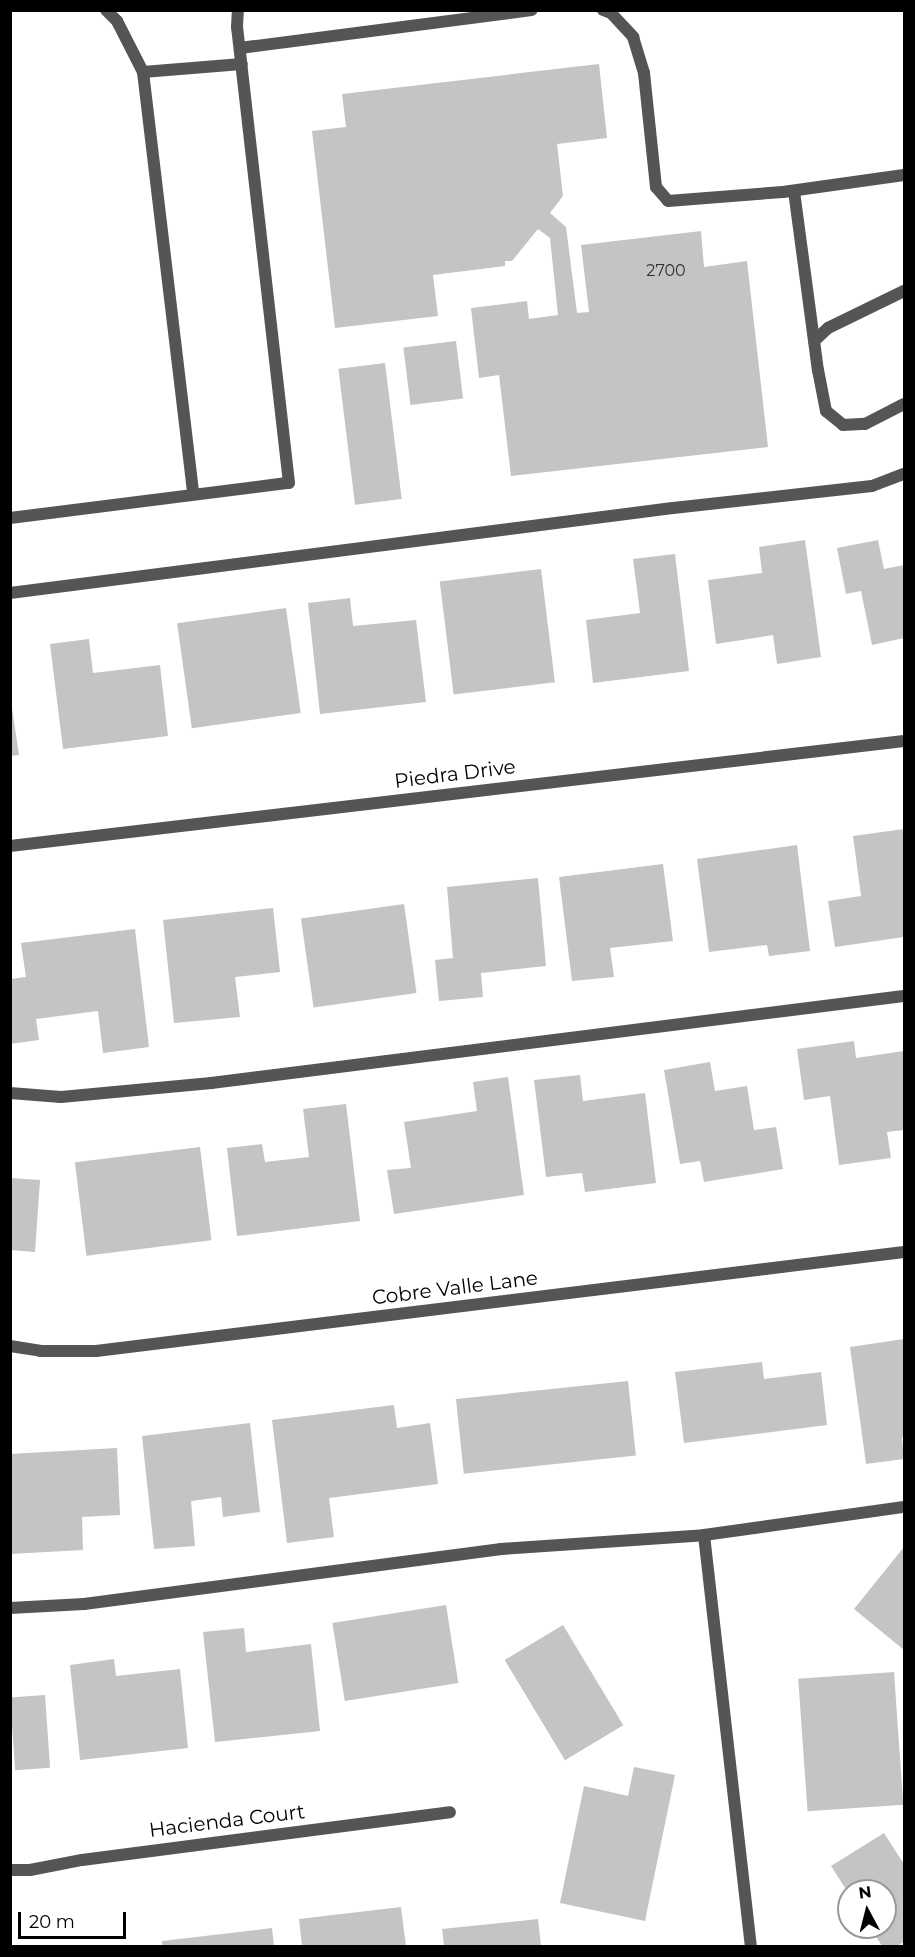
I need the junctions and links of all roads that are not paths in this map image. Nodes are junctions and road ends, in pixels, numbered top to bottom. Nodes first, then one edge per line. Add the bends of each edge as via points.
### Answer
1 (106, 10) edge
2 (238, 10) edge
3 (532, 10) edge
4 (603, 10) edge
5 (240, 48) junction
6 (242, 64) junction
7 (143, 72) junction
8 (904, 175) edge
9 (794, 191) junction
10 (904, 291) edge
11 (814, 341) junction
12 (904, 404) edge
13 (904, 474) edge
14 (193, 493) junction
15 (10, 518) edge
16 (10, 593) edge
17 (904, 741) edge
18 (10, 846) edge
19 (904, 996) edge
20 (10, 1093) edge
21 (904, 1252) edge
22 (10, 1346) edge
23 (904, 1507) edge
24 (704, 1535) junction
25 (10, 1608) edge
26 (450, 1812) dead end
27 (10, 1870) edge
28 (751, 1947) edge

1 - 7 street via 117,21
2 - 5 street
3 - 5 street
4 - 9 street via 633,37 644,73 656,187 668,201
5 - 6 street
6 - 7 street
6 - 14 street via 289,483
7 - 14 street
8 - 9 street
9 - 11 street
10 - 11 street via 828,328
11 - 12 street via 826,411 843,424 865,424
13 - 16 street via 872,486
14 - 15 street
17 - 18 street, Piedra Drive
19 - 20 street via 211,1083 61,1097
21 - 22 street, Cobre Valle Lane via 96,1351 40,1351
23 - 24 street
24 - 25 street via 501,1549 84,1604
24 - 28 street
26 - 27 street, Hacienda Court

